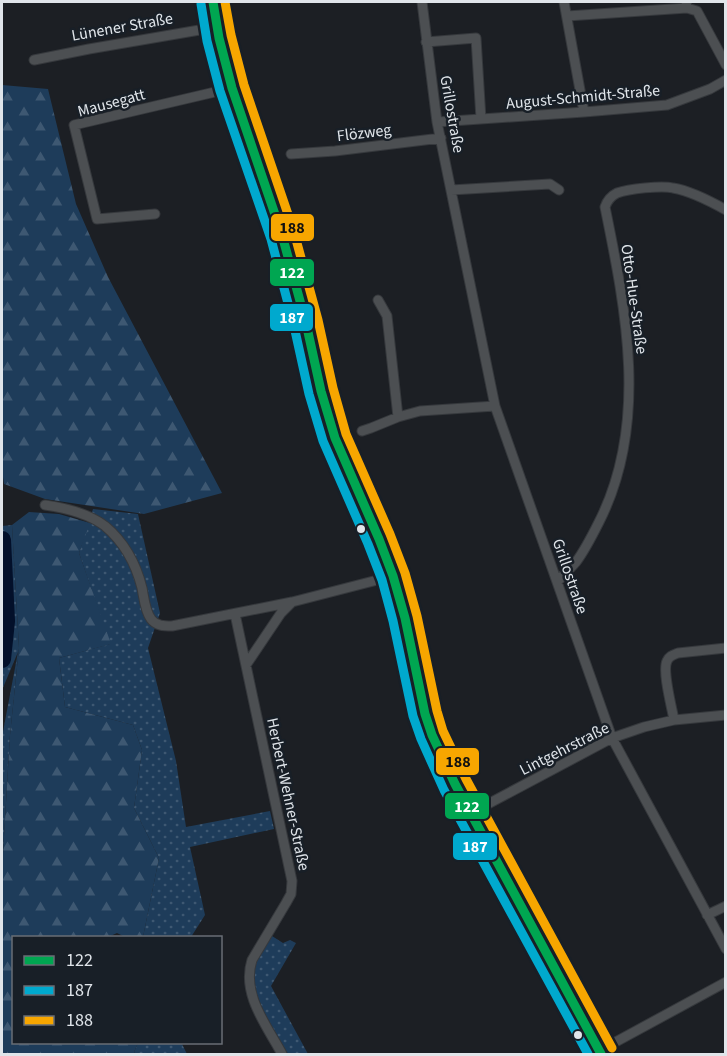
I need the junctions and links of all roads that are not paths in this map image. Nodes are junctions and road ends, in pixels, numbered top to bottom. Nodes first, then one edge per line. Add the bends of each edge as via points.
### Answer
1 (213, 2) edge
2 (422, 2) edge
3 (564, 2) edge
4 (686, 5) edge
5 (567, 16) junction
6 (217, 27) junction
7 (426, 42) junction
8 (34, 60) dead end
9 (726, 64) edge
10 (726, 80) edge
11 (232, 88) junction
12 (584, 112) junction
13 (482, 119) junction
14 (437, 122) junction
15 (441, 138) junction
16 (291, 154) dead end
17 (451, 190) junction
18 (559, 190) dead end
19 (726, 210) edge
20 (155, 214) dead end
21 (378, 300) dead end
22 (495, 406) junction
23 (398, 417) junction
24 (362, 431) dead end
25 (45, 505) dead end
26 (393, 576) junction
27 (557, 582) junction
28 (292, 602) junction
29 (235, 614) junction
30 (726, 648) edge
31 (246, 665) junction
32 (726, 714) edge
33 (674, 720) junction
34 (612, 738) junction
35 (471, 813) junction
36 (726, 906) edge
37 (707, 915) junction
38 (726, 949) edge
39 (726, 982) edge
40 (600, 1053) edge
41 (282, 1054) edge

1 - 6 main road
2 - 7 street, Grillostraße
3 - 5 street
4 - 5 street
4 - 9 street via 697,11
5 - 12 street
6 - 8 street, Lünener Straße
6 - 11 main road
7 - 13 street, Grillostraße via 476,38
7 - 14 street, Grillostraße
10 - 12 street, August-Schmidt-Straße via 667,105
11 - 20 street, Mausegatt via 74,125 97,219
11 - 26 main road via 282,235 335,438
12 - 13 street, August-Schmidt-Straße
13 - 14 street, August-Schmidt-Straße
14 - 15 street, Grillostraße
15 - 16 street, Flözweg
15 - 17 street, Grillostraße
17 - 18 street via 550,184
17 - 22 street, Grillostraße
19 - 27 street, Otto-Hue-Straße via 672,187 617,193 607,200 629,367 623,455 610,500 591,538
21 - 23 street via 387,316
22 - 23 street via 420,411
22 - 27 street, Grillostraße
23 - 24 street
25 - 29 street via 67,508 93,519 119,541 138,572 147,610 156,624 172,626
26 - 28 street
26 - 35 main road via 425,714 442,758
27 - 34 street, Grillostraße
28 - 29 street
28 - 31 street
29 - 31 street, Herbert-Wehner-Straße
30 - 33 street via 678,653 667,660 665,670
31 - 41 street, Herbert-Wehner-Straße via 292,881 291,894 252,960 249,990
32 - 33 street, Lintgehrstraße
33 - 34 street, Lintgehrstraße
34 - 35 street, Lintgehrstraße
34 - 37 street, Grillostraße
35 - 40 main road
36 - 37 street
37 - 38 street, Grillostraße
39 - 40 street

